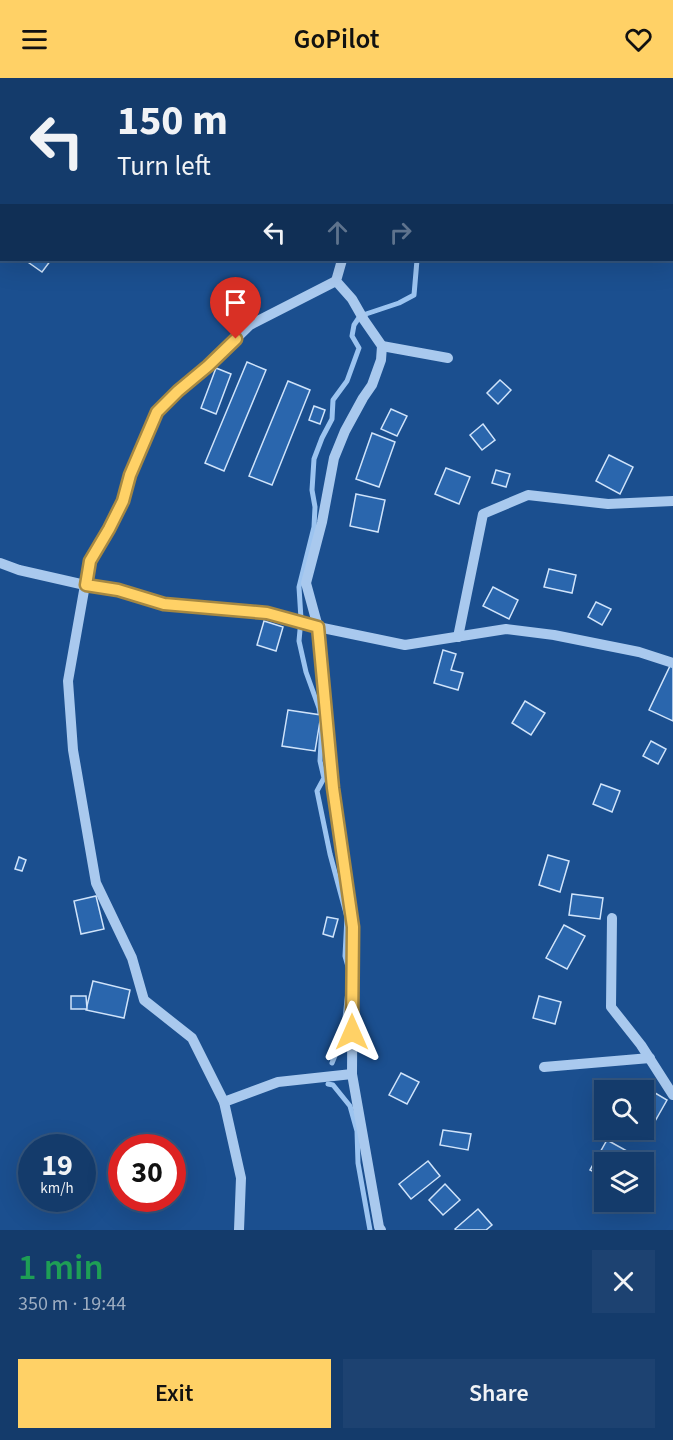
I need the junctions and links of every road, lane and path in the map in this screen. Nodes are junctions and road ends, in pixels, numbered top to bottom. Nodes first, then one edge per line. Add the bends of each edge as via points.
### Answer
1 (342, 261) edge
2 (336, 281) junction
3 (382, 346) junction
4 (448, 358) dead end
5 (673, 501) edge
6 (0, 563) edge
7 (86, 585) junction
8 (318, 627) junction
9 (458, 637) junction
10 (673, 663) edge
11 (612, 918) dead end
12 (650, 1058) junction
13 (544, 1067) dead end
14 (352, 1074) junction
15 (673, 1095) edge
16 (224, 1102) junction
17 (239, 1230) edge
18 (381, 1230) edge

1 - 2 street
2 - 3 street
2 - 7 street via 250,325 157,412 123,501 90,561
3 - 4 street
3 - 8 street via 372,385 345,431 328,483 306,583
5 - 9 street via 608,504 528,495 483,514
6 - 7 street
7 - 8 street via 164,604 267,613
7 - 16 street via 68,681 73,750 96,884 132,958 144,1000 192,1038
8 - 9 street via 405,645
8 - 14 street via 333,788 353,927
9 - 10 street via 506,629 639,652
11 - 12 street via 611,1007
12 - 13 street
12 - 15 street
14 - 16 street via 278,1082
14 - 18 street
16 - 17 street via 241,1178

